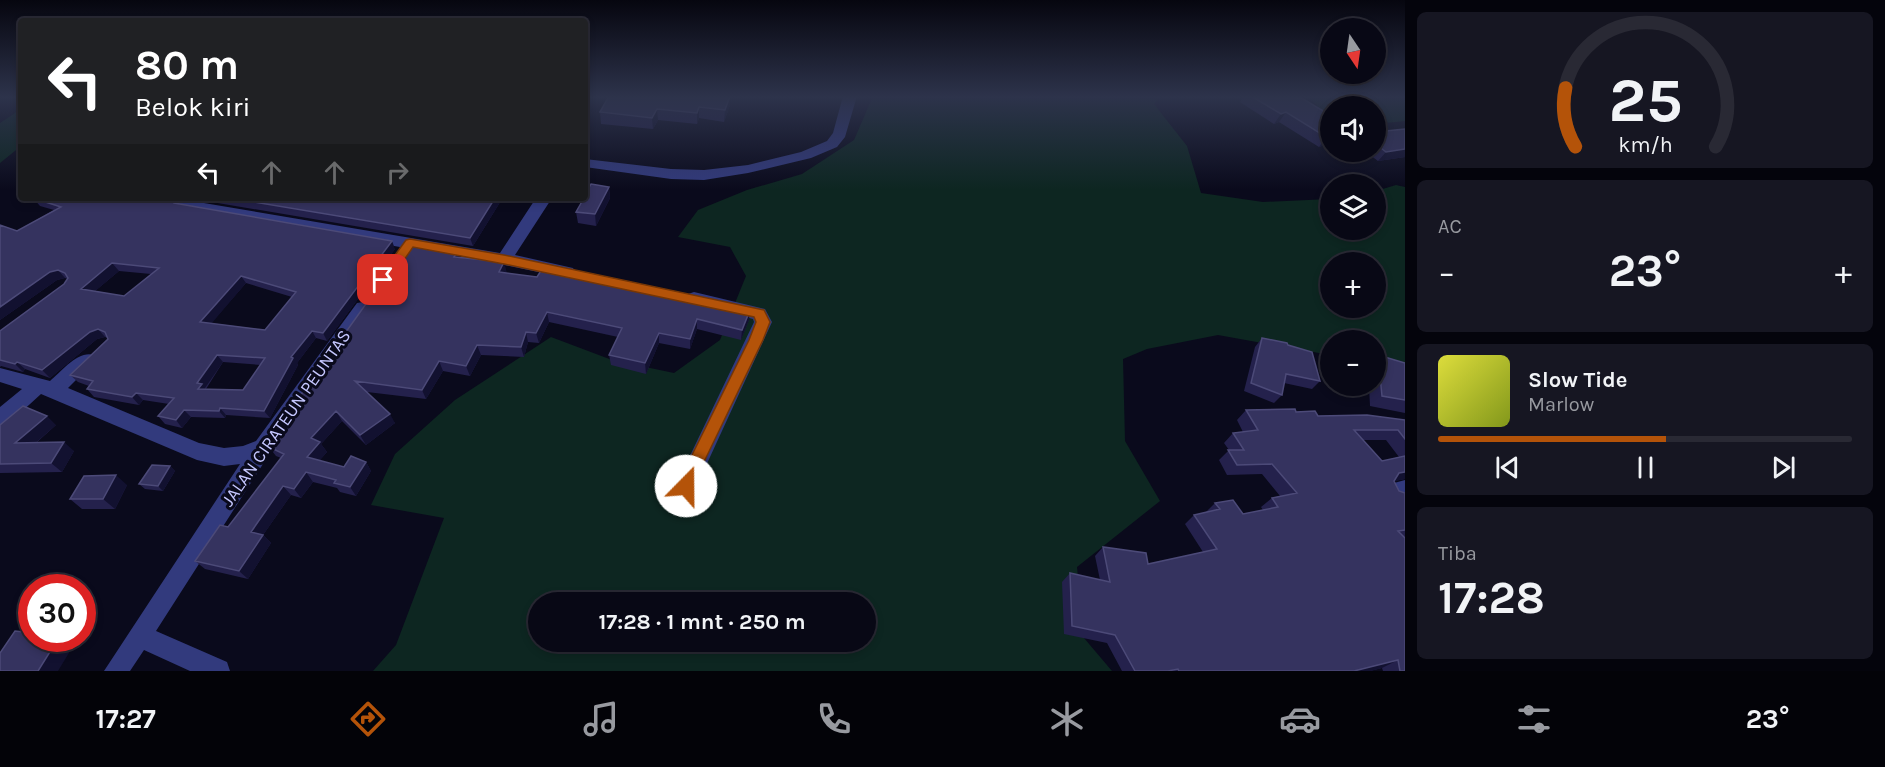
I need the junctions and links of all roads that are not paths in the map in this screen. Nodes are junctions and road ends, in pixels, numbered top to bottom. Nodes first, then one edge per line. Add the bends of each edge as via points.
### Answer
1 (843, 127) edge
2 (588, 163) edge
3 (542, 201) edge
4 (180, 204) edge
5 (410, 243) junction
6 (504, 259) junction
7 (396, 262) edge
8 (584, 276) edge
9 (375, 291) edge
10 (675, 294) edge
11 (104, 346) edge
12 (0, 375) edge
13 (45, 389) junction
14 (0, 419) edge
15 (263, 447) junction
16 (686, 486) dead end
17 (140, 636) junction
18 (116, 671) edge
19 (218, 671) edge

1 - 2 street via 832,144 748,169 704,175 671,174
3 - 6 street
4 - 5 street
5 - 6 street
5 - 7 street
6 - 8 street
9 - 15 street, JALAN CIRATEUN PEUNTAS
10 - 16 street via 748,310 759,314 763,322
11 - 13 street
12 - 13 street
13 - 14 street
13 - 15 street via 197,451 224,457 245,455
15 - 17 street, JALAN CIRATEUN PEUNTAS
17 - 18 street, JALAN CIRATEUN PEUNTAS
17 - 19 street

